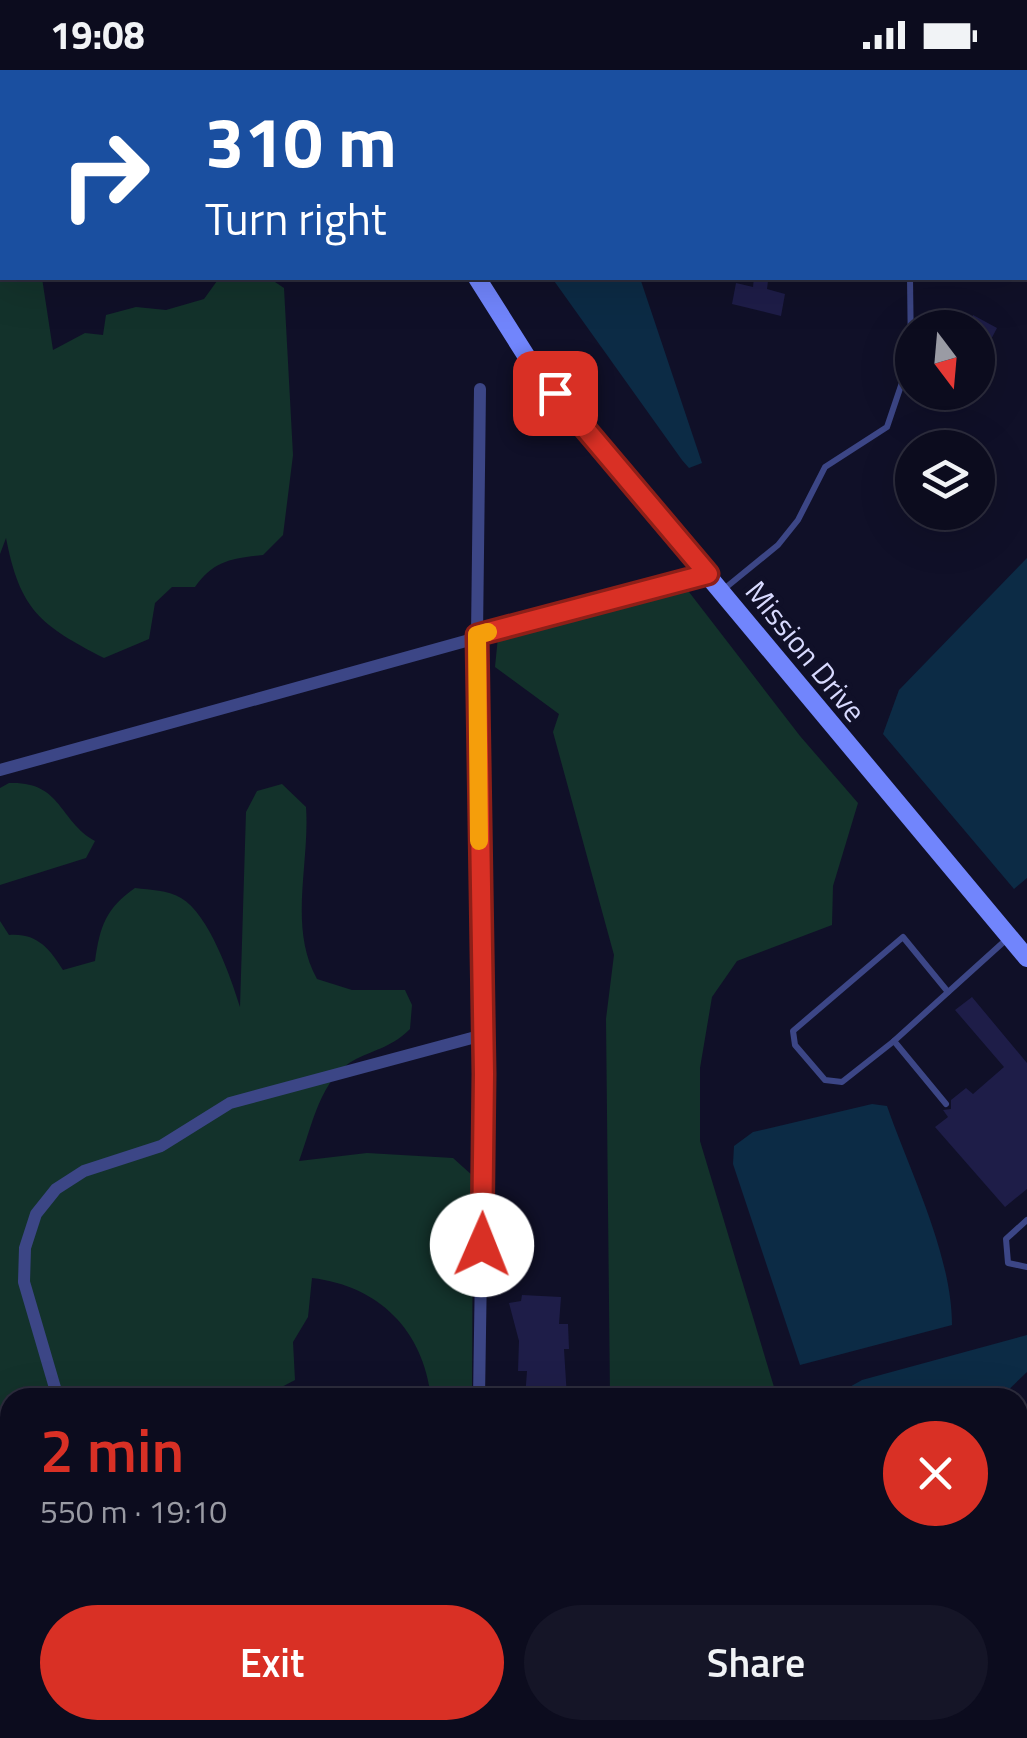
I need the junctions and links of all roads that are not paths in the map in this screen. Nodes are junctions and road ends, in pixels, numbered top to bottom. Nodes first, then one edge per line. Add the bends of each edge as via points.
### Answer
1 (478, 280) edge
2 (910, 280) edge
3 (480, 389) dead end
4 (708, 574) junction
5 (721, 591) junction
6 (477, 635) junction
7 (0, 770) edge
8 (1009, 937) junction
9 (1027, 958) edge
10 (948, 992) junction
11 (483, 1036) junction
12 (894, 1041) junction
13 (946, 1104) dead end
14 (1027, 1220) edge
15 (1027, 1266) edge
16 (55, 1388) edge
17 (479, 1388) edge

1 - 4 street, Mission Drive via 532,365
2 - 5 lane via 912,356 888,426 825,467 778,545
3 - 6 street
4 - 5 street, Mission Drive
4 - 6 street
5 - 8 street, Mission Drive
6 - 7 street
6 - 11 street
8 - 9 street, Mission Drive
8 - 10 lane
10 - 12 lane
10 - 12 lane via 903,937 793,1031 795,1045 825,1080 842,1082
11 - 16 street via 230,1103 162,1146 84,1171 56,1189 30,1231 24,1282
11 - 17 street
12 - 13 lane
14 - 15 lane via 1006,1239 1008,1263

